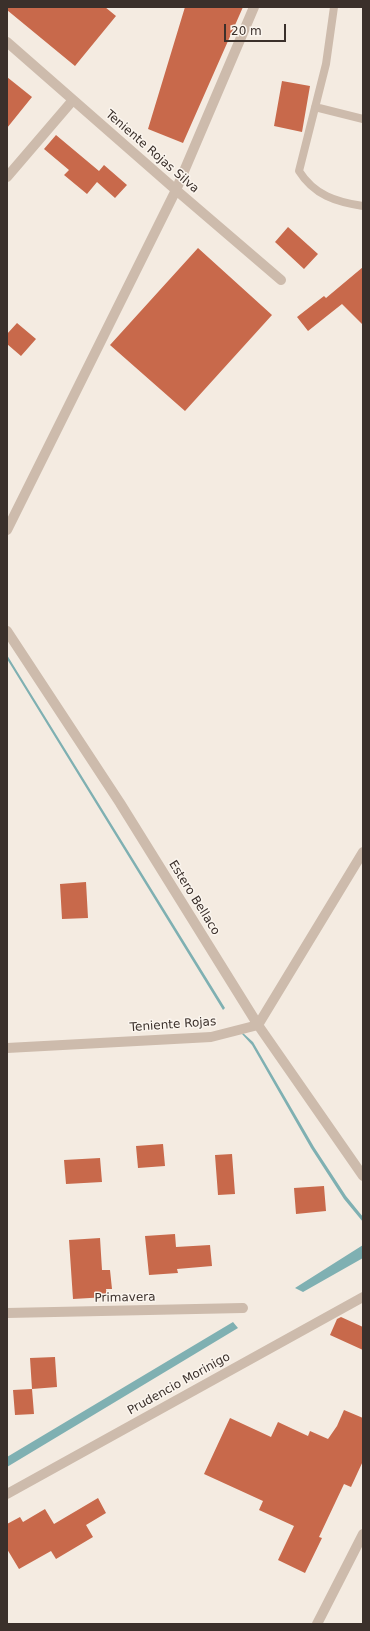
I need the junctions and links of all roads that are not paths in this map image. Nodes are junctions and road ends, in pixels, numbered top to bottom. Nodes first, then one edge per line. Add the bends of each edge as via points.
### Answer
1 (254, 7) edge
2 (334, 7) edge
3 (7, 42) edge
4 (73, 100) junction
5 (315, 107) junction
6 (363, 119) edge
7 (7, 177) edge
8 (176, 190) junction
9 (363, 206) edge
10 (281, 280) dead end
11 (7, 530) edge
12 (7, 631) edge
13 (363, 852) edge
14 (258, 1025) junction
15 (7, 1048) edge
16 (363, 1176) edge
17 (363, 1297) edge
18 (243, 1308) dead end
19 (7, 1313) edge
20 (7, 1494) edge
21 (363, 1534) edge
22 (317, 1624) edge

1 - 8 street
2 - 5 lane via 326,64
3 - 4 street, Teniente Rojas Silva
4 - 7 street
4 - 8 street, Teniente Rojas Silva
5 - 6 lane
5 - 9 lane via 299,171 306,182 324,195 342,203
8 - 10 street, Teniente Rojas Silva
8 - 11 street
12 - 14 street, Estero Bellaco via 120,803
13 - 14 street
14 - 15 street, Teniente Rojas via 211,1037
14 - 16 street, Estero Bellaco
17 - 20 street, Prudencio Morinigo
18 - 19 street, Primavera
21 - 22 street

